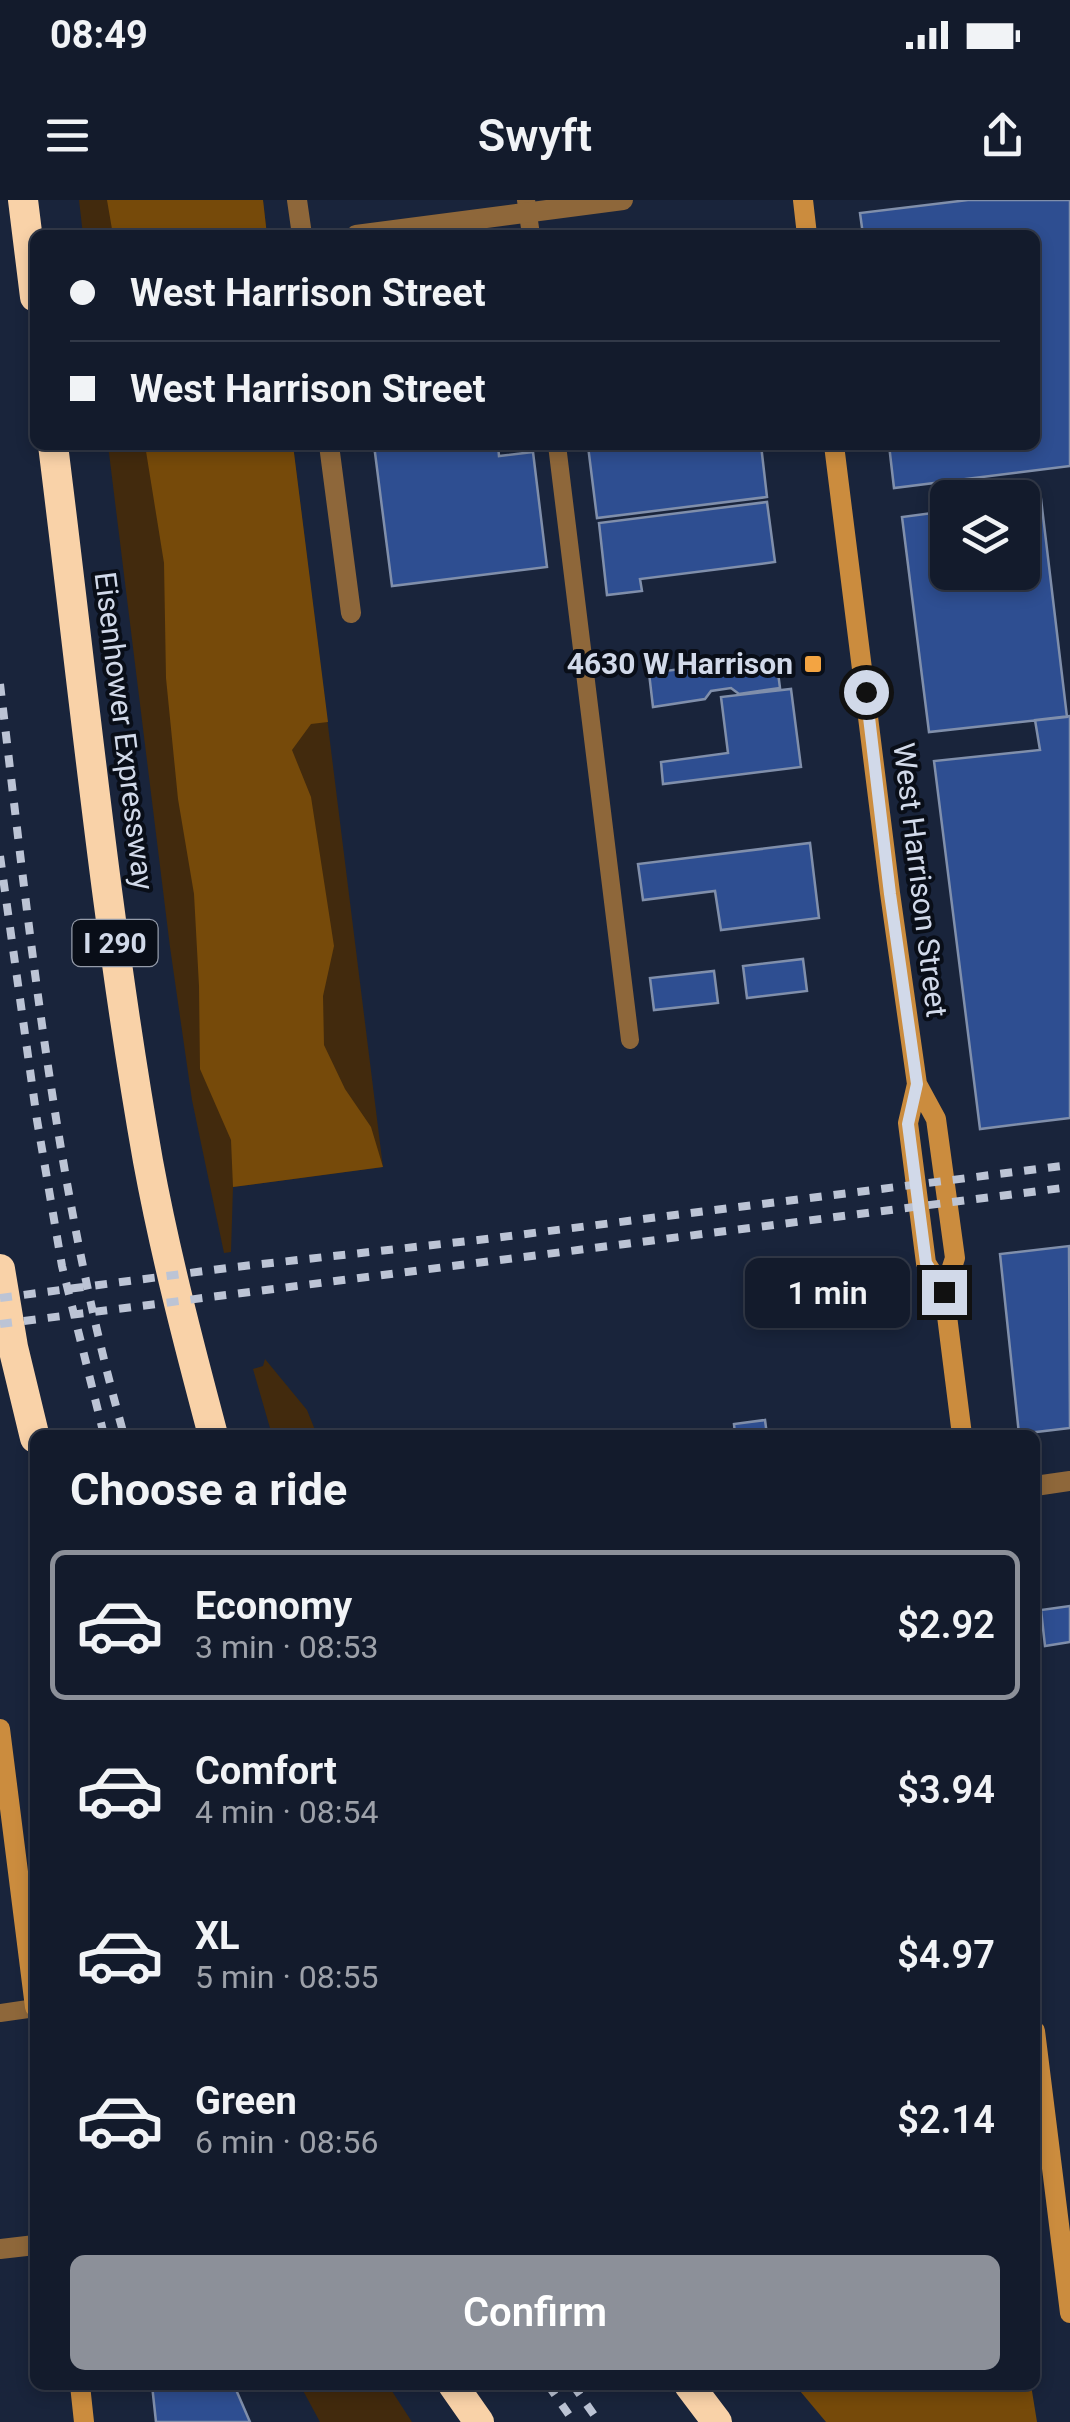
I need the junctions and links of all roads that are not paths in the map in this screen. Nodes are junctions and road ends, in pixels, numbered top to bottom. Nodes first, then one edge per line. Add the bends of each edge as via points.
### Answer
1 (23, 200) edge
2 (297, 200) edge
3 (623, 200) edge
4 (803, 200) edge
5 (527, 206) edge
6 (301, 230) edge
7 (385, 230) edge
8 (806, 230) edge
9 (30, 257) edge
10 (54, 450) edge
11 (330, 450) edge
12 (558, 450) edge
13 (835, 450) edge
14 (350, 613) dead end
15 (630, 1040) dead end
16 (0, 1269) edge
17 (33, 1430) edge
18 (212, 1430) edge
19 (961, 1430) edge
20 (1070, 1481) edge
21 (1040, 1485) edge
22 (0, 1729) edge
23 (3, 1765) edge
24 (30, 1970) edge
25 (30, 2009) edge
26 (0, 2013) edge
27 (1041, 2122) edge
28 (1063, 2207) edge
29 (30, 2245) edge
30 (0, 2249) edge
31 (1070, 2313) edge
32 (81, 2390) edge
33 (458, 2390) edge
34 (693, 2390) edge
35 (84, 2422) edge
36 (480, 2422) edge
37 (717, 2422) edge

1 - 9 highway
2 - 6 street
3 - 5 street
4 - 8 street
5 - 7 street
10 - 18 highway, Eisenhower Expressway / I 290 via 148,1162
11 - 14 street
12 - 15 lane
13 - 19 street, West Harrison Street via 917,1084 908,1124 926,1263 944,1292
16 - 17 highway
20 - 21 street
22 - 23 street
23 - 24 street
25 - 26 lane
27 - 28 street
28 - 31 street
29 - 30 street
32 - 35 street
33 - 36 highway
34 - 37 highway

